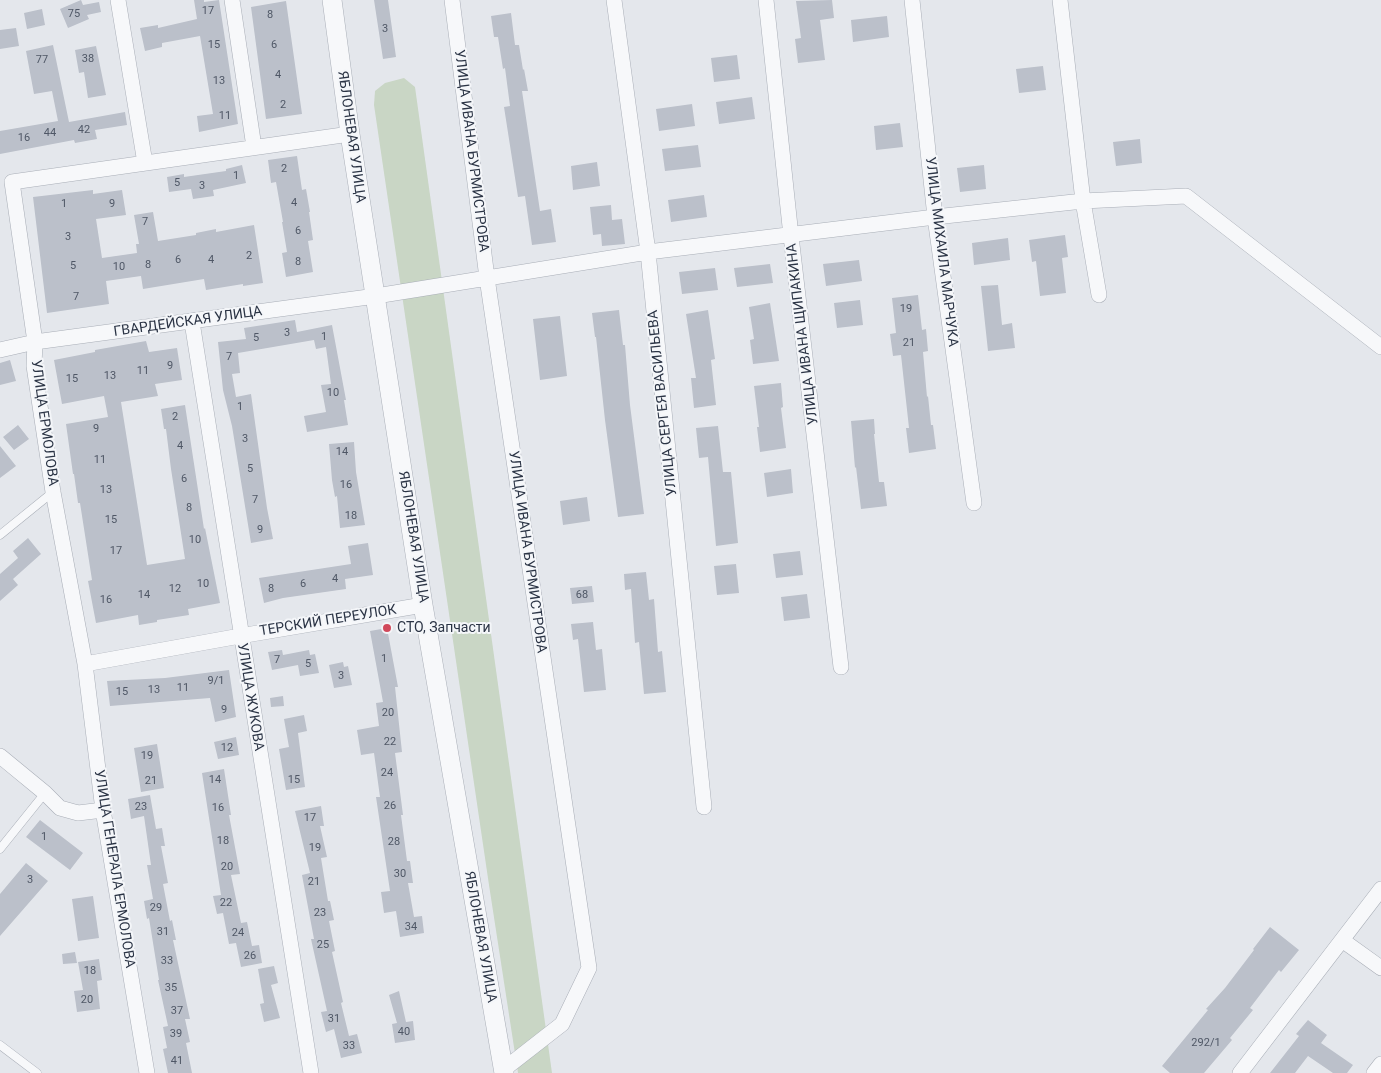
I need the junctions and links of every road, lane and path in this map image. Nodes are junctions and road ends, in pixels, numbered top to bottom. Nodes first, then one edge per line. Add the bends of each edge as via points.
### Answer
1 (118, 0) edge
2 (232, 0) edge
3 (332, 0) edge
4 (452, 0) edge
5 (614, 0) edge
6 (766, 0) edge
7 (912, 0) edge
8 (1060, 0) edge
9 (350, 134) junction
10 (254, 147) junction
11 (145, 163) junction
12 (1083, 201) junction
13 (935, 217) junction
14 (791, 236) junction
15 (648, 252) junction
16 (487, 278) junction
17 (1100, 295) dead end
18 (376, 296) junction
19 (192, 322) junction
20 (35, 342) junction
21 (1381, 347) edge
22 (0, 350) edge
23 (53, 492) junction
24 (974, 503) dead end
25 (0, 535) edge
26 (423, 605) junction
27 (240, 636) junction
28 (85, 664) junction
29 (841, 667) dead end
30 (0, 756) edge
31 (45, 793) junction
32 (704, 806) dead end
33 (103, 810) junction
34 (0, 849) edge
35 (1381, 889) edge
36 (1342, 940) junction
37 (1381, 968) edge
38 (0, 1045) edge
39 (1381, 1064) edge
40 (504, 1071) edge
41 (37, 1073) edge
42 (147, 1073) edge
43 (311, 1073) edge
44 (1240, 1073) edge
45 (1374, 1073) edge

1 - 11 street
2 - 10 street
3 - 9 street, ЯБЛОНЕВАЯ УЛИЦА
4 - 16 street, УЛИЦА ИВАНА БУРМИСТРОВА
5 - 15 street, УЛИЦА СЕРГЕЯ ВАСИЛЬЕВА
6 - 14 street, УЛИЦА ИВАНА ЩИПАКИНА
7 - 13 street, УЛИЦА МИХАИЛА МАРЧУКА
8 - 12 street
9 - 10 street
9 - 18 street, ЯБЛОНЕВАЯ УЛИЦА
10 - 11 street
11 - 20 street, УЛИЦА ЕРМОЛОВА via 12,182
12 - 13 street, ГВАРДЕЙСКАЯ УЛИЦА
12 - 17 street
12 - 21 street, ГВАРДЕЙСКАЯ УЛИЦА via 1186,196
13 - 14 street, ГВАРДЕЙСКАЯ УЛИЦА
13 - 24 street, УЛИЦА МИХАИЛА МАРЧУКА
14 - 15 street, ГВАРДЕЙСКАЯ УЛИЦА
14 - 29 street, УЛИЦА ИВАНА ЩИПАКИНА
15 - 16 street, ГВАРДЕЙСКАЯ УЛИЦА
15 - 32 street, УЛИЦА СЕРГЕЯ ВАСИЛЬЕВА
16 - 18 street, ГВАРДЕЙСКАЯ УЛИЦА
16 - 40 street, УЛИЦА ИВАНА БУРМИСТРОВА via 589,968 562,1024
18 - 19 street, ГВАРДЕЙСКАЯ УЛИЦА
18 - 26 street, ЯБЛОНЕВАЯ УЛИЦА
19 - 20 street, ГВАРДЕЙСКАЯ УЛИЦА
19 - 27 street, УЛИЦА ЖУКОВА
20 - 22 street, ГВАРДЕЙСКАЯ УЛИЦА
20 - 23 street, УЛИЦА ЕРМОЛОВА via 34,366
23 - 25 lane
23 - 28 street, УЛИЦА ЕРМОЛОВА
26 - 27 street, ТЕРСКИЙ ПЕРЕУЛОК
26 - 40 street, ЯБЛОНЕВАЯ УЛИЦА
27 - 28 street, ТЕРСКИЙ ПЕРЕУЛОК
27 - 43 street, УЛИЦА ЖУКОВА
28 - 33 street, УЛИЦА ГЕНЕРАЛА ЕРМОЛОВА
30 - 31 street
31 - 33 street via 60,808 78,813
31 - 34 lane
33 - 42 street, УЛИЦА ГЕНЕРАЛА ЕРМОЛОВА
35 - 36 street
36 - 37 street
36 - 44 street
38 - 41 lane
39 - 45 street

